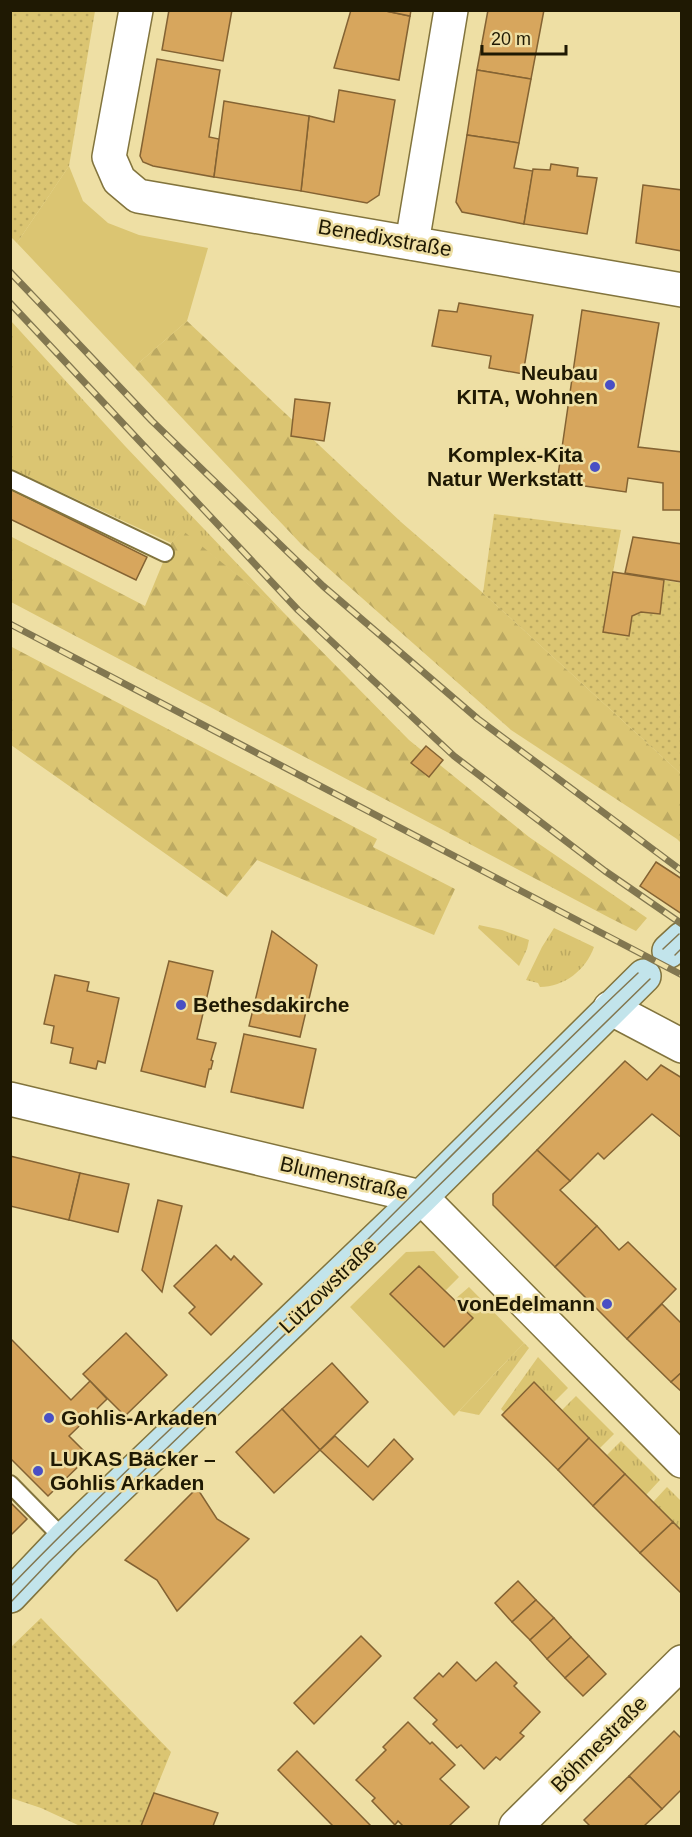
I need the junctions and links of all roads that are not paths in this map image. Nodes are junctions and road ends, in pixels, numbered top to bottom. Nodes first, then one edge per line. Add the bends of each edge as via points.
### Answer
1 (136, 10) edge
2 (452, 10) edge
3 (412, 243) junction
4 (681, 290) edge
5 (10, 479) edge
6 (165, 553) dead end
7 (644, 976) dead end
8 (610, 1008) junction
9 (681, 1046) edge
10 (10, 1100) edge
11 (421, 1197) junction
12 (681, 1461) edge
13 (10, 1484) edge
14 (64, 1539) junction
15 (10, 1596) edge
16 (681, 1662) edge
17 (516, 1827) edge

1 - 3 street, Benedixstraße via 110,157 119,180 138,196
2 - 3 street
3 - 4 street, Benedixstraße
5 - 6 lane
7 - 8 main road, Lützowstraße
8 - 9 street
8 - 11 main road, Lützowstraße
10 - 11 street, Blumenstraße
11 - 12 street, Blumenstraße
11 - 14 main road, Lützowstraße
13 - 14 lane
14 - 15 main road, Lützowstraße
16 - 17 street, Böhmestraße

